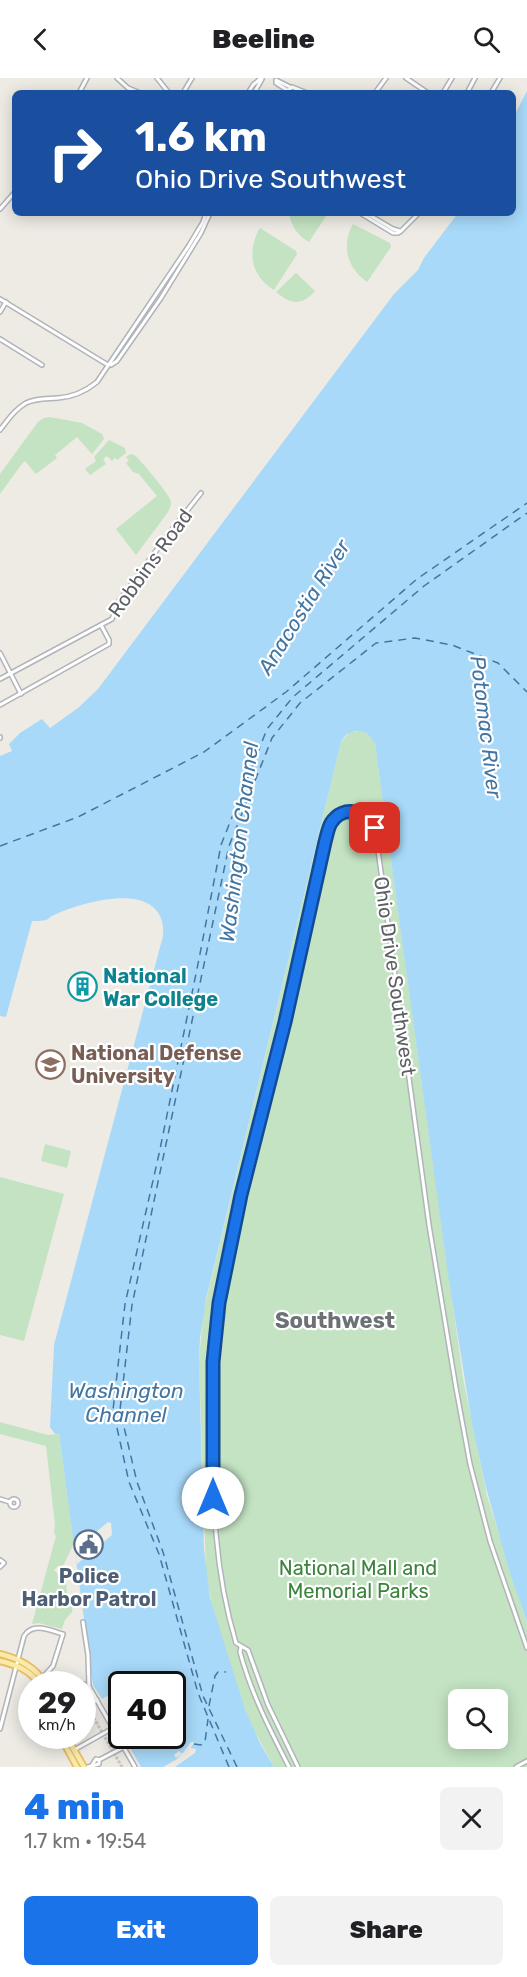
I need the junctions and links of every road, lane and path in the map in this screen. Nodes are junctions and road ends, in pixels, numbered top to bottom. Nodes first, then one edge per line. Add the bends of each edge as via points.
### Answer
1 (117, 78) edge
2 (157, 78) edge
3 (262, 78) edge
4 (406, 78) edge
5 (133, 90) edge
6 (167, 90) edge
7 (251, 90) edge
8 (424, 90) edge
9 (12, 195) edge
10 (0, 209) edge
11 (206, 216) edge
12 (365, 216) edge
13 (371, 216) edge
14 (416, 216) edge
15 (401, 231) junction
16 (0, 299) edge
17 (6, 302) junction
18 (0, 312) edge
19 (0, 339) edge
20 (42, 364) dead end
21 (109, 366) junction
22 (0, 430) edge
23 (201, 493) dead end
24 (101, 624) junction
25 (0, 653) edge
26 (11, 674) junction
27 (0, 679) edge
28 (21, 694) junction
29 (0, 705) edge
30 (0, 1499) edge
31 (10, 1502) dead end
32 (0, 1560) edge
33 (0, 1567) edge
34 (83, 1622) dead end
35 (241, 1647) junction
36 (527, 1648) edge
37 (0, 1654) edge
38 (18, 1660) junction
39 (0, 1661) edge
40 (17, 1666) junction
41 (25, 1671) edge
42 (35, 1671) edge
43 (48, 1671) edge
44 (89, 1671) edge
45 (97, 1700) edge
46 (108, 1719) edge
47 (0, 1730) edge
48 (108, 1730) edge
49 (67, 1749) edge
50 (120, 1749) edge
51 (125, 1749) edge
52 (74, 1750) joint
53 (527, 1761) edge
54 (90, 1766) edge
55 (77, 1767) edge
56 (84, 1767) edge
57 (135, 1767) edge
58 (289, 1767) edge
59 (298, 1767) edge
60 (516, 1767) edge

1 - 5 street
2 - 6 street
3 - 7 street
4 - 8 street
9 - 10 street
11 - 21 street
12 - 15 street via 393,232
13 - 15 street
14 - 15 street
16 - 17 street
17 - 18 street
17 - 21 street
19 - 20 street
21 - 22 street via 97,382 81,393 26,403
23 - 24 street, Robbins Road via 119,601 114,616
24 - 26 street, Robbins Road
24 - 28 street via 110,643
25 - 26 street
26 - 27 street, Robbins Road
26 - 28 street
28 - 29 street
30 - 31 street
32 - 33 street via 4,1563
34 - 44 street
35 - 36 street, Ohio Drive Southwest via 235,1641 225,1602 214,1526 216,1323 241,1195 329,828 337,816 350,811 364,814 375,828 428,1215 470,1464 490,1541
35 - 58 street, Ohio Drive Southwest via 250,1684
35 - 59 street, Ohio Drive Southwest via 248,1650 268,1706
37 - 38 main road
38 - 40 street
38 - 42 main road
38 - 43 street via 27,1631 34,1628 63,1634
39 - 40 main road
40 - 41 main road
40 - 47 street
45 - 46 street
48 - 52 street
49 - 55 main road
50 - 54 street
51 - 57 street
52 - 56 main road
53 - 60 street

